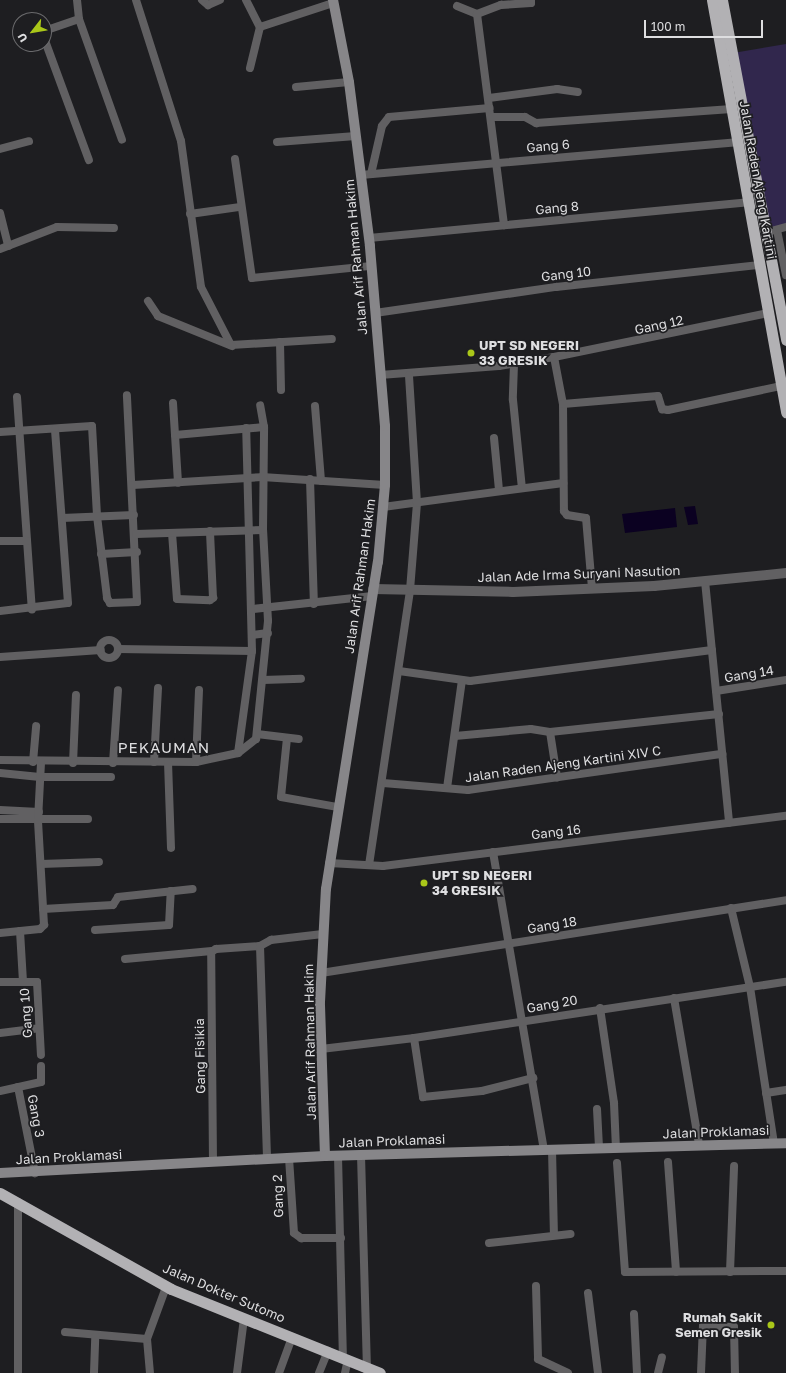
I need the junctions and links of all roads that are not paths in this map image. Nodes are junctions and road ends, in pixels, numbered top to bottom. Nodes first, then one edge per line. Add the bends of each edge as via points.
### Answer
1 (77, 0) edge
2 (136, 0) edge
3 (202, 0) edge
4 (220, 0) edge
5 (246, 0) edge
6 (531, 0) edge
7 (712, 0) edge
8 (722, 0) edge
9 (333, 2) edge
10 (457, 6) dead end
11 (477, 14) junction
12 (79, 19) junction
13 (52, 27) edge
14 (260, 27) junction
15 (49, 52) edge
16 (250, 68) dead end
17 (349, 82) junction
18 (296, 87) dead end
19 (578, 92) dead end
20 (489, 98) junction
21 (490, 108) junction
22 (731, 109) junction
23 (492, 117) junction
24 (356, 136) junction
25 (122, 140) dead end
26 (29, 141) dead end
27 (277, 142) dead end
28 (737, 142) junction
29 (0, 149) edge
30 (235, 159) dead end
31 (89, 160) dead end
32 (497, 162) junction
33 (366, 175) junction
34 (748, 202) junction
35 (240, 207) junction
36 (0, 213) edge
37 (190, 214) junction
38 (1, 222) edge
39 (504, 225) junction
40 (786, 227) edge
41 (114, 228) dead end
42 (771, 231) junction
43 (369, 238) junction
44 (4, 247) edge
45 (371, 266) junction
46 (760, 266) junction
47 (786, 274) edge
48 (148, 301) dead end
49 (375, 313) junction
50 (768, 314) junction
51 (332, 340) dead end
52 (786, 340) edge
53 (280, 342) junction
54 (232, 346) junction
55 (554, 357) junction
56 (514, 364) junction
57 (409, 375) junction
58 (380, 376) junction
59 (780, 386) junction
60 (280, 390) dead end
61 (127, 395) dead end
62 (17, 397) dead end
63 (173, 403) dead end
64 (563, 404) junction
65 (260, 405) dead end
66 (316, 406) dead end
67 (786, 412) edge
68 (264, 427) junction
69 (246, 428) junction
70 (55, 429) junction
71 (20, 431) junction
72 (0, 432) edge
73 (175, 435) junction
74 (494, 438) dead end
75 (262, 477) junction
76 (245, 479) junction
77 (310, 479) junction
78 (321, 481) junction
79 (178, 483) junction
80 (564, 483) junction
81 (133, 485) junction
82 (385, 485) junction
83 (522, 488) junction
84 (499, 490) junction
85 (417, 503) junction
86 (383, 507) junction
87 (134, 515) junction
88 (97, 516) junction
89 (62, 518) junction
90 (247, 529) junction
91 (262, 530) junction
92 (210, 531) junction
93 (172, 532) junction
94 (136, 534) junction
95 (0, 541) edge
96 (27, 541) junction
97 (137, 552) junction
98 (101, 554) junction
99 (786, 573) edge
100 (705, 581) junction
101 (592, 588) junction
102 (410, 590) junction
103 (373, 592) junction
104 (314, 604) junction
105 (267, 608) junction
106 (32, 609) junction
107 (252, 609) junction
108 (0, 611) edge
109 (268, 633) junction
110 (252, 635) junction
111 (712, 650) junction
112 (252, 651) junction
113 (0, 657) edge
114 (251, 661) junction
115 (264, 662) junction
116 (399, 671) junction
117 (301, 679) dead end
118 (263, 680) junction
119 (462, 680) junction
120 (786, 680) edge
121 (158, 688) dead end
122 (118, 690) dead end
123 (199, 690) dead end
124 (716, 691) junction
125 (76, 695) dead end
126 (719, 714) junction
127 (36, 726) dead end
128 (550, 732) junction
129 (257, 734) junction
130 (456, 736) junction
131 (286, 738) junction
132 (299, 739) dead end
133 (238, 753) junction
134 (722, 754) junction
135 (0, 760) edge
136 (37, 762) junction
137 (154, 762) junction
138 (168, 762) junction
139 (196, 762) junction
140 (73, 763) junction
141 (114, 763) junction
142 (0, 774) edge
143 (40, 777) junction
144 (111, 777) dead end
145 (557, 777) junction
146 (383, 783) junction
147 (447, 788) junction
148 (338, 807) junction
149 (0, 810) edge
150 (39, 816) junction
151 (786, 816) edge
152 (0, 819) edge
153 (88, 819) dead end
154 (729, 822) junction
155 (171, 848) dead end
156 (493, 852) junction
157 (99, 862) dead end
158 (330, 863) junction
159 (41, 864) junction
160 (369, 865) junction
161 (193, 889) dead end
162 (171, 891) junction
163 (786, 900) edge
164 (731, 908) junction
165 (43, 909) junction
166 (95, 930) dead end
167 (20, 931) junction
168 (0, 933) edge
169 (323, 934) junction
170 (507, 944) junction
171 (260, 946) junction
172 (212, 950) junction
173 (125, 958) dead end
174 (321, 973) junction
175 (23, 981) junction
176 (0, 982) edge
177 (786, 982) edge
178 (750, 987) junction
179 (674, 998) junction
180 (600, 1008) junction
181 (523, 1021) junction
182 (39, 1028) junction
183 (0, 1033) edge
184 (414, 1038) junction
185 (321, 1049) junction
186 (41, 1054) dead end
187 (41, 1066) dead end
188 (533, 1078) junction
189 (18, 1087) junction
190 (786, 1090) edge
191 (0, 1091) edge
192 (766, 1093) junction
193 (597, 1109) dead end
194 (774, 1143) junction
195 (786, 1143) edge
196 (699, 1145) junction
197 (599, 1148) junction
198 (616, 1148) junction
199 (548, 1150) junction
200 (361, 1155) junction
201 (325, 1156) junction
202 (338, 1156) junction
203 (288, 1158) junction
204 (267, 1159) junction
205 (213, 1162) junction
206 (668, 1162) dead end
207 (617, 1163) dead end
208 (734, 1166) dead end
209 (0, 1173) edge
210 (35, 1173) junction
211 (0, 1193) edge
212 (18, 1202) junction
213 (571, 1234) dead end
214 (554, 1235) junction
215 (341, 1238) junction
216 (489, 1243) dead end
217 (786, 1271) edge
218 (676, 1272) junction
219 (730, 1272) junction
220 (536, 1286) dead end
221 (166, 1287) junction
222 (588, 1293) dead end
223 (634, 1314) dead end
224 (244, 1318) junction
225 (65, 1332) dead end
226 (95, 1337) junction
227 (292, 1337) junction
228 (147, 1339) junction
229 (328, 1351) junction
230 (662, 1357) dead end
231 (345, 1358) junction
232 (367, 1370) edge
233 (18, 1373) edge
234 (94, 1373) edge
235 (150, 1373) edge
236 (237, 1373) edge
237 (279, 1373) edge
238 (319, 1373) edge
239 (345, 1373) edge
240 (380, 1373) edge
241 (568, 1373) edge
242 (598, 1373) edge
243 (637, 1373) edge
244 (658, 1373) edge
245 (701, 1373) edge
246 (736, 1373) edge

1 - 12 street
2 - 37 street via 181,141
3 - 4 street via 208,5
5 - 14 street
6 - 11 street via 531,3 501,6
7 - 22 highway, Jalan Raden Ajeng Kartini
8 - 42 highway, Jalan Raden Ajeng Kartini
9 - 14 street
9 - 17 main road, Jalan Arif Rahman Hakim
10 - 11 street
11 - 20 street
12 - 13 street
12 - 25 street
14 - 16 street
15 - 31 street
17 - 18 street
17 - 24 main road, Jalan Arif Rahman Hakim
19 - 20 street via 557,89
20 - 21 street
21 - 23 street
21 - 33 street via 389,117 382,126
22 - 23 street via 536,122 525,117
22 - 28 highway, Jalan Raden Ajeng Kartini
23 - 32 street
24 - 27 street
24 - 33 main road, Jalan Arif Rahman Hakim
26 - 29 street
28 - 32 street, Gang 6
28 - 34 highway, Jalan Raden Ajeng Kartini
30 - 35 street
32 - 33 street, Gang 6
32 - 39 street
33 - 43 main road, Jalan Arif Rahman Hakim
34 - 39 street, Gang 8
34 - 46 highway, Jalan Raden Ajeng Kartini
35 - 37 street
35 - 45 street via 252,278
36 - 38 street
37 - 54 street via 201,287
38 - 44 street
39 - 43 street, Gang 8
40 - 42 street
41 - 44 street via 58,227
42 - 47 street
42 - 52 highway, Jalan Raden Ajeng Kartini
43 - 45 main road, Jalan Arif Rahman Hakim
45 - 49 main road, Jalan Arif Rahman Hakim
46 - 49 street, Gang 10 via 556,287
46 - 50 highway, Jalan Raden Ajeng Kartini
48 - 54 street via 158,316
49 - 58 main road, Jalan Arif Rahman Hakim
50 - 55 street, Gang 12
50 - 59 highway, Jalan Raden Ajeng Kartini
51 - 53 street
53 - 54 street
53 - 60 street
55 - 56 street, Gang 12
55 - 64 street
56 - 57 street, Gang 12
56 - 83 street via 513,400
57 - 58 street, Gang 12
57 - 85 street
58 - 82 main road, Jalan Arif Rahman Hakim via 385,426
59 - 64 street via 668,410 662,409 658,396
59 - 67 highway, Jalan Raden Ajeng Kartini
61 - 81 street
62 - 71 street
63 - 73 street
64 - 80 street
65 - 68 street
66 - 78 street
68 - 69 street
68 - 75 street
69 - 73 street
69 - 76 street
70 - 71 street
70 - 88 street via 93,428
70 - 89 street
71 - 72 street
71 - 96 street
73 - 79 street
74 - 84 street
75 - 76 street
75 - 77 street
75 - 91 street
76 - 79 street
76 - 90 street
77 - 78 street
77 - 104 street
78 - 82 street
79 - 81 street
80 - 83 street
80 - 101 street via 565,513 583,516 587,520
81 - 87 street
82 - 86 main road, Jalan Arif Rahman Hakim
83 - 84 street
84 - 85 street
85 - 86 street
85 - 102 street
86 - 103 main road, Jalan Arif Rahman Hakim
87 - 88 street
87 - 94 street
88 - 89 street
88 - 98 street
89 - 106 street via 68,603
90 - 91 street
90 - 92 street
90 - 107 street
91 - 105 street
92 - 93 street
92 - 93 street via 213,598 210,600 178,600
93 - 94 street
94 - 97 street
95 - 96 street
96 - 106 street
97 - 98 street
97 - 98 street via 137,602 108,601
99 - 100 street, Jalan Ade Irma Suryani Nasution
100 - 101 street, Jalan Ade Irma Suryani Nasution
100 - 111 street
101 - 102 street, Jalan Ade Irma Suryani Nasution via 512,592
102 - 103 street, Jalan Ade Irma Suryani Nasution
102 - 116 street
103 - 104 street
103 - 148 main road, Jalan Arif Rahman Hakim
104 - 105 street
105 - 107 street
105 - 109 street
106 - 108 street
107 - 110 street
109 - 110 street
109 - 115 street
110 - 112 street
111 - 119 street
111 - 124 street
112 - 113 street via 118,649 110,640 102,644 100,650
112 - 114 street
114 - 115 street
114 - 133 street
115 - 118 street
116 - 119 street
116 - 146 street
117 - 118 street
118 - 129 street
119 - 130 street
120 - 124 street, Gang 14
121 - 137 street
122 - 141 street
123 - 139 street
124 - 126 street
125 - 140 street
126 - 128 street
126 - 134 street
127 - 136 street
128 - 130 street via 531,729
128 - 145 street
129 - 131 street
129 - 133 street via 253,743
130 - 147 street
131 - 132 street
131 - 148 street via 281,797
133 - 139 street
134 - 145 street, Jalan Raden Ajeng Kartini XIV C
134 - 154 street
135 - 136 street
136 - 140 street
136 - 143 street
137 - 138 street
137 - 141 street
138 - 139 street
138 - 155 street
140 - 141 street
142 - 143 street
143 - 144 street
143 - 150 street
145 - 147 street, Jalan Raden Ajeng Kartini XIV C via 468,790
146 - 147 street, Jalan Raden Ajeng Kartini XIV C
146 - 160 street
148 - 158 main road, Jalan Arif Rahman Hakim
149 - 150 street
150 - 152 street
150 - 153 street
150 - 159 street
151 - 154 street, Gang 16
154 - 156 street, Gang 16
156 - 160 street, Gang 16
156 - 170 street
157 - 159 street
158 - 160 street, Gang 16
158 - 169 main road, Jalan Arif Rahman Hakim
159 - 165 street
161 - 162 street
162 - 165 street via 118,897 113,904
162 - 166 street via 169,925
163 - 164 street, Gang 18
164 - 170 street, Gang 18
164 - 178 street
165 - 167 street via 43,928
167 - 168 street
167 - 175 street
169 - 171 street via 271,940
169 - 174 main road, Jalan Arif Rahman Hakim
170 - 174 street, Gang 18
170 - 181 street
171 - 172 street
171 - 204 street
172 - 173 street
172 - 205 street, Gang Fisikia
174 - 185 main road, Jalan Arif Rahman Hakim
175 - 176 street, Gang 10
175 - 182 street, Gang 10 via 38,982
177 - 178 street, Gang 20
178 - 179 street, Gang 20
178 - 192 street
179 - 180 street, Gang 20
179 - 196 street
180 - 181 street, Gang 20
180 - 198 street via 614,1103
181 - 184 street, Gang 20
181 - 188 street
182 - 183 street
182 - 186 street, Gang 10
184 - 185 street, Gang 20
184 - 188 street via 420,1094 424,1097 482,1092
185 - 201 main road, Jalan Arif Rahman Hakim
187 - 189 street via 41,1082
188 - 199 street
189 - 191 street
189 - 210 street, Gang 3
190 - 192 street
192 - 194 street
193 - 197 street
194 - 195 main road, Jalan Proklamasi
194 - 196 main road, Jalan Proklamasi
196 - 198 main road, Jalan Proklamasi
197 - 198 main road, Jalan Proklamasi
197 - 199 main road, Jalan Proklamasi
199 - 200 main road, Jalan Proklamasi
199 - 214 street
200 - 202 main road, Jalan Proklamasi
200 - 232 street
201 - 202 main road, Jalan Proklamasi
201 - 203 main road, Jalan Proklamasi
202 - 215 street
203 - 204 main road, Jalan Proklamasi
203 - 215 street, Gang 2 via 294,1233 301,1238
204 - 205 main road, Jalan Proklamasi
205 - 210 main road, Jalan Proklamasi
206 - 218 street
207 - 218 street via 625,1272
208 - 219 street
209 - 210 main road, Jalan Proklamasi
211 - 212 highway, Jalan Dokter Sutomo
212 - 221 highway, Jalan Dokter Sutomo
212 - 233 street
213 - 214 street
214 - 216 street
215 - 231 street
217 - 219 street
218 - 219 street
220 - 241 street via 538,1359
221 - 224 highway, Jalan Dokter Sutomo
221 - 228 street
222 - 242 street
223 - 243 street
224 - 227 highway, Jalan Dokter Sutomo
224 - 236 street
225 - 226 street
226 - 228 street
226 - 234 street
227 - 229 highway, Jalan Dokter Sutomo
227 - 237 street
228 - 235 street
229 - 231 highway, Jalan Dokter Sutomo
229 - 238 street
230 - 244 street
231 - 232 highway, Jalan Dokter Sutomo
231 - 239 street
232 - 240 highway, Jalan Dokter Sutomo
245 - 246 street via 703,1326 734,1327

